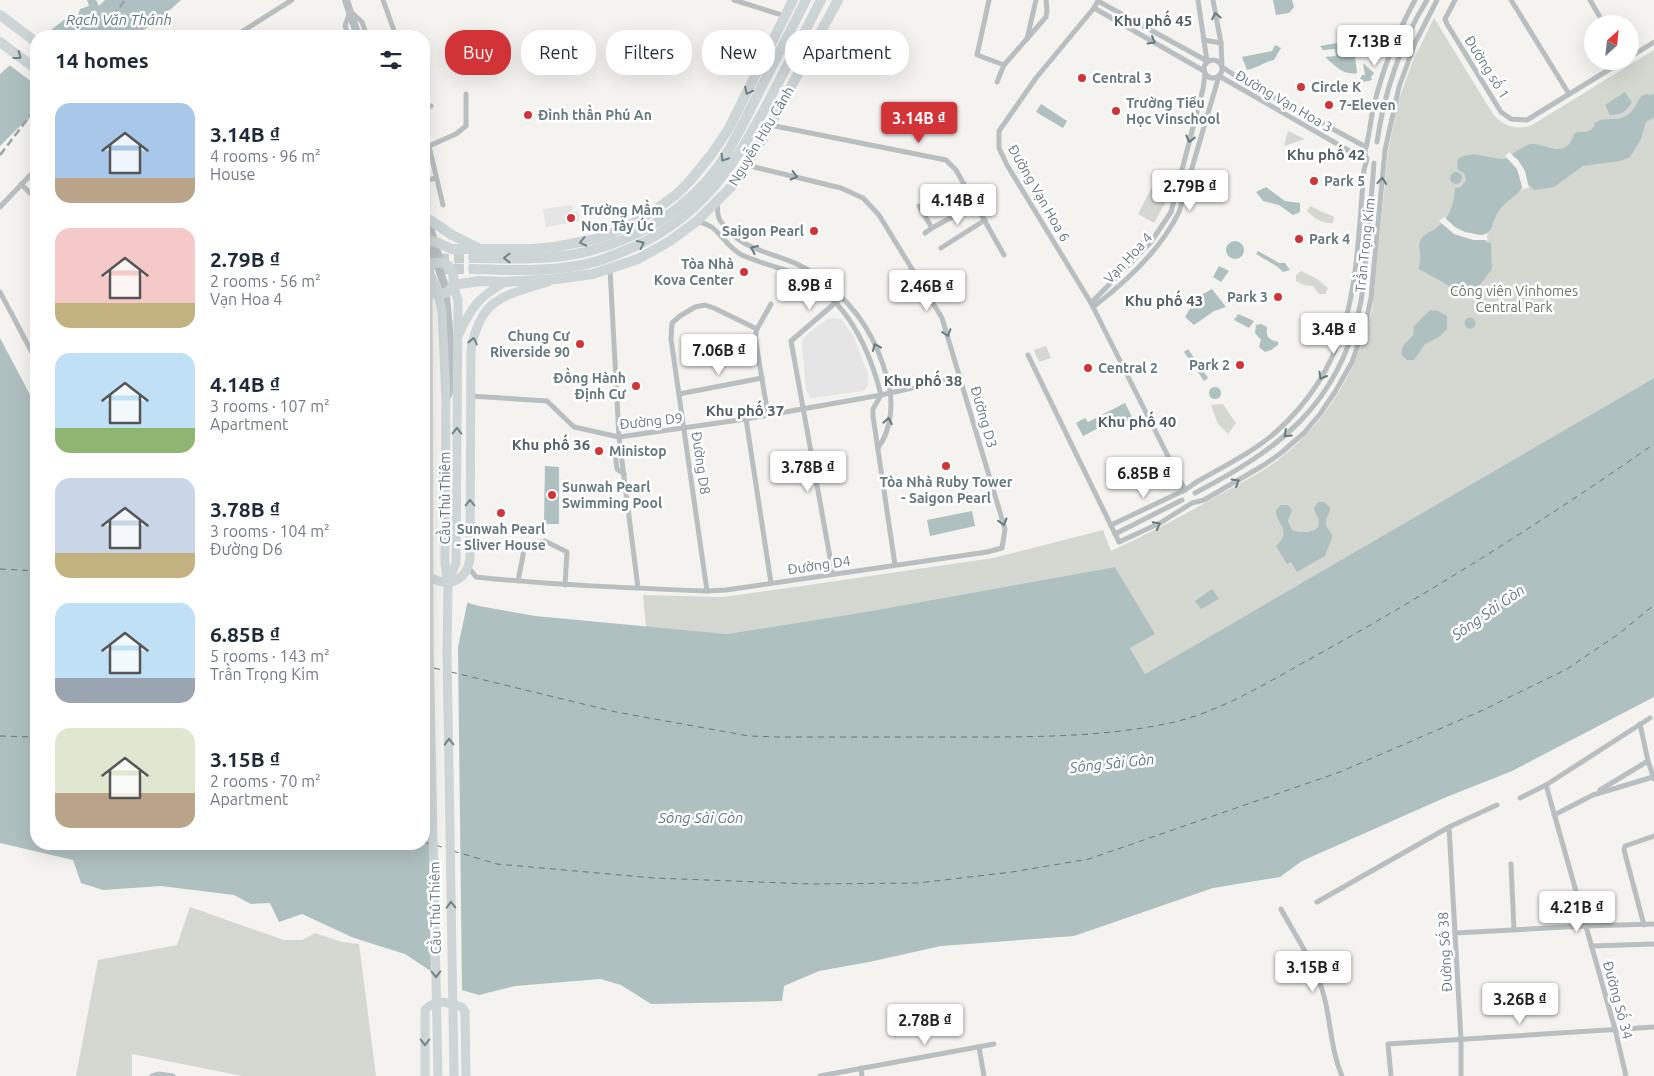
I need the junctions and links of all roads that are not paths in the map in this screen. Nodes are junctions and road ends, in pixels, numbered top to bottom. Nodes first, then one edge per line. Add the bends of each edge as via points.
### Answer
1 (292, 0) edge
2 (346, 0) edge
3 (384, 0) edge
4 (734, 0) edge
5 (793, 0) edge
6 (806, 0) edge
7 (821, 0) edge
8 (838, 0) edge
9 (989, 0) edge
10 (1036, 0) edge
11 (1046, 0) edge
12 (1198, 0) edge
13 (1213, 0) edge
14 (1415, 0) edge
15 (1426, 0) edge
16 (1437, 0) edge
17 (1455, 0) edge
18 (1511, 0) edge
19 (1590, 0) edge
20 (1098, 1) edge
21 (1094, 8) junction
22 (350, 11) junction
23 (0, 15) edge
24 (1599, 15) edge
25 (785, 16) junction
26 (245, 30) edge
27 (347, 30) edge
28 (356, 30) edge
29 (365, 30) edge
30 (394, 30) edge
31 (30, 38) edge
32 (1027, 39) junction
33 (1204, 40) junction
34 (0, 42) edge
35 (1654, 42) edge
36 (1221, 43) junction
37 (1639, 51) edge
38 (1207, 61) junction
39 (30, 64) edge
40 (1004, 66) junction
41 (1222, 67) junction
42 (1608, 70) edge
43 (1204, 73) junction
44 (1218, 76) junction
45 (996, 82) dead end
46 (466, 94) dead end
47 (1569, 94) junction
48 (743, 113) junction
49 (757, 122) junction
50 (770, 125) junction
51 (1377, 142) junction
52 (430, 146) edge
53 (1366, 146) junction
54 (1385, 150) junction
55 (430, 151) edge
56 (1384, 156) junction
57 (1366, 158) junction
58 (1374, 163) junction
59 (746, 165) junction
60 (30, 175) edge
61 (436, 178) junction
62 (430, 180) edge
63 (21, 184) junction
64 (30, 193) edge
65 (717, 203) junction
66 (976, 204) junction
67 (443, 205) dead end
68 (919, 206) dead end
69 (0, 208) edge
70 (985, 220) junction
71 (697, 222) junction
72 (430, 225) edge
73 (932, 228) junction
74 (430, 230) edge
75 (926, 233) dead end
76 (430, 234) edge
77 (430, 241) edge
78 (436, 242) junction
79 (941, 248) dead end
80 (452, 249) junction
81 (481, 249) junction
82 (1004, 255) dead end
83 (775, 256) junction
84 (473, 258) tunnel mouth
85 (773, 265) junction
86 (430, 266) edge
87 (473, 269) tunnel mouth
88 (610, 269) junction
89 (556, 279) junction
90 (505, 282) junction
91 (453, 285) junction
92 (430, 289) edge
93 (0, 292) edge
94 (842, 296) junction
95 (835, 302) junction
96 (770, 304) dead end
97 (1092, 305) junction
98 (757, 329) junction
99 (458, 336) junction
100 (30, 349) edge
101 (1028, 355) dead end
102 (762, 378) junction
103 (961, 378) junction
104 (892, 393) junction
105 (679, 394) junction
106 (470, 396) junction
107 (881, 396) junction
108 (446, 400) junction
109 (804, 408) junction
110 (768, 415) junction
111 (746, 419) junction
112 (684, 428) junction
113 (619, 437) junction
114 (878, 448) junction
115 (1185, 490) junction
116 (1195, 493) junction
117 (1182, 500) junction
118 (1192, 503) junction
119 (1111, 525) junction
120 (1115, 534) junction
121 (1002, 548) joint
122 (895, 565) junction
123 (469, 568) junction
124 (833, 574) junction
125 (430, 576) edge
126 (518, 581) junction
127 (448, 583) junction
128 (770, 583) junction
129 (565, 585) junction
130 (638, 588) junction
131 (707, 591) junction
132 (430, 690) edge
133 (1650, 718) dead end
134 (1640, 724) junction
135 (1648, 761) junction
136 (1654, 778) edge
137 (1546, 785) junction
138 (1593, 795) junction
139 (1520, 798) dead end
140 (1497, 805) dead end
141 (1554, 815) junction
142 (1448, 827) junction
143 (1654, 836) edge
144 (1511, 864) dead end
145 (1316, 902) dead end
146 (1281, 909) dead end
147 (1654, 924) edge
148 (1644, 925) junction
149 (1585, 926) junction
150 (1514, 930) junction
151 (1455, 933) junction
152 (1654, 944) edge
153 (1591, 946) junction
154 (1654, 1027) edge
155 (1615, 1029) junction
156 (1461, 1039) junction
157 (994, 1044) dead end
158 (979, 1047) junction
159 (861, 1068) junction
160 (152, 1076) edge
161 (173, 1076) edge
162 (425, 1076) edge
163 (438, 1076) edge
164 (454, 1076) edge
165 (466, 1076) edge
166 (820, 1076) edge
167 (862, 1076) edge
168 (984, 1076) edge
169 (1342, 1076) edge
170 (1391, 1076) edge
171 (1461, 1076) edge
172 (1626, 1076) edge

1 - 26 street
2 - 22 street
3 - 30 street
4 - 25 street
5 - 25 main road
6 - 48 main road, Nguyễn Hữu Cảnh via 771,68
7 - 49 main road, Nguyễn Hữu Cảnh
8 - 50 main road, Nguyễn Hữu Cảnh
9 - 40 street via 977,54
10 - 32 street
11 - 32 street via 1046,16
12 - 33 street
36 -> 13 street
14 - 53 street, Trần Trọng Kim via 1384,73
15 - 51 street via 1411,28 1392,80
16 - 54 street, Trần Trọng Kim via 1399,87
17 - 47 street, Đường số 1 via 1445,19 1505,116 1527,120
18 - 47 street
19 - 24 street
20 - 21 street, Đường Vạn Hoa 6
20 - 38 street
21 -> 43 street
21 - 97 street, Đường Vạn Hoa 6 via 1036,78 999,131 999,148 1007,165
22 - 27 street
22 - 28 street
22 - 29 street via 362,22
23 - 31 main road
25 -> 48 main road
32 - 40 street
33 - 36 street
33 - 38 street
34 -> 39 main road
35 - 37 street
36 - 41 street
38 - 41 street via 1216,60
38 - 43 street
40 - 45 street
41 - 44 street
41 - 53 street, Đường Vạn Hoa 3
42 - 47 street
43 - 44 street via 1213,78
43 -> 97 street, Vạn Hoa 4 via 1203,89 1171,212 1151,242
44 - 57 street, Đường Vạn Hoa 3
44 - 97 street, Vạn Hoa 4 via 1175,221 1156,247 1120,285
46 - 52 street via 466,126
48 -> 81 main road via 699,171 676,194 641,219 610,234 579,243 532,249
48 -> 84 main road via 719,165 697,190 662,220 640,232 604,247 563,256
49 - 50 main road
87 -> 49 main road, Nguyễn Hữu Cảnh via 576,266 610,257 649,240 680,219 712,190 738,157
50 - 59 main road, Nguyễn Hữu Cảnh
50 - 66 street via 946,160 956,170
51 - 53 street
51 - 54 street
53 - 57 street, Trần Trọng Kim
54 - 56 street, Trần Trọng Kim
55 - 61 street
56 - 58 street
118 -> 56 street, Trần Trọng Kim via 1204,500 1282,453 1320,414 1345,376 1360,342 1371,298
57 - 58 street
57 -> 115 street, Trần Trọng Kim via 1352,299 1339,344 1324,374 1308,398 1275,432
58 -> 116 street, Trần Trọng Kim via 1363,287 1348,348 1340,365 1316,404 1277,443
59 - 65 main road, Nguyễn Hữu Cảnh
59 -> 103 street, Đường D3 via 841,188 863,198 879,215 942,318
60 - 63 street
61 - 62 street
61 - 67 street
63 - 64 street
63 - 69 street
65 - 71 main road, Nguyễn Hữu Cảnh
83 -> 65 street via 746,246 733,235 719,219
66 - 70 street
66 - 73 street
68 - 73 street
70 - 79 street
70 - 82 street
71 - 85 street via 713,227 740,254
71 - 88 main road, Nguyễn Hữu Cảnh via 638,259
72 - 81 main road
73 - 75 street
74 - 78 street
76 - 108 street, Cầu Thủ Thiêm via 446,286 450,390
77 - 78 main road
78 - 80 main road
78 - 86 street
80 - 81 main road
80 - 86 main road
83 - 85 street
83 - 94 street via 800,265
85 - 95 street via 798,275
86 - 91 main road via 450,268 454,276
86 - 108 main road, Cầu Thủ Thiêm via 442,312
88 - 89 main road, Nguyễn Hữu Cảnh
88 - 113 street
89 - 90 main road, Nguyễn Hữu Cảnh
106 -> 89 main road via 473,336 484,312 510,294
90 - 91 main road, Nguyễn Hữu Cảnh
90 - 99 main road via 480,299
91 - 92 main road, Nguyễn Hữu Cảnh via 443,294
91 - 99 main road via 458,300
93 - 100 street
94 - 95 street
104 -> 94 street via 875,342
95 - 107 street via 865,347
95 - 109 street via 792,341
96 - 98 street
97 - 115 street, Đường Vạn Hoa 6
98 - 102 street via 755,338
98 - 105 street, Đường D8 via 706,306 675,319 671,339
127 -> 99 main road via 456,563
101 - 119 street
102 - 105 street
102 - 110 street
103 - 104 street, Đường D9
103 -> 121 street, Đường D3 via 1005,529
104 - 107 street, Đường D9
114 -> 104 street via 889,422
105 - 112 street, Đường D8
106 - 113 street, Đường D9 via 546,402 574,427
123 -> 106 main road
107 - 109 street, Đường D9
107 - 114 street via 873,409
108 - 127 main road, Cầu Thủ Thiêm via 444,563
109 - 110 street, Đường D9
109 - 124 street
110 - 111 street, Đường D9
111 - 112 street, Đường D9
111 - 128 street
112 - 113 street, Đường D9
112 - 131 street, Đường D8
113 - 130 street
114 - 122 street
115 - 116 street
115 - 117 street
115 - 119 street, Trần Trọng Kim
116 - 118 street
117 - 118 street
117 - 120 street
120 -> 118 street, Trần Trọng Kim via 1119,542 1160,523
119 - 120 street
121 - 122 street, Đường D4
122 - 124 street, Đường D4
123 - 125 main road via 459,579 448,583
123 - 126 street, Đường D4 via 476,577
124 - 128 street, Đường D4
126 - 129 street, Đường D4
126 - 129 street via 526,545 545,541 567,552
164 -> 127 main road, Cầu Thủ Thiêm
128 - 131 street, Đường D4
129 - 130 street, Đường D4
130 - 131 street, Đường D4
132 -> 163 main road, Cầu Thủ Thiêm
133 - 134 street
134 - 135 street
134 - 137 street
135 - 136 street
135 - 138 street
136 - 138 street
137 - 139 street
137 - 141 street, Đường Số 34
138 - 141 street
140 - 142 street
141 - 149 street, Đường Số 34
142 - 145 street
142 - 151 street, Đường Số 38
143 - 148 street via 1625,846 1624,850
144 - 150 street
146 - 169 street via 1323,993
147 - 148 street
148 - 149 street
149 - 150 street
149 - 153 street, Đường Số 34
150 - 151 street
151 - 156 street, Đường Số 38
152 - 153 street
153 - 155 street, Đường Số 34
154 - 155 street
155 - 156 street
155 - 172 street, Đường Số 34
156 - 170 street via 1388,1044
156 - 171 street, Đường Số 38
157 - 158 street
158 - 159 street
158 - 168 street
159 - 166 street
159 - 167 street
160 - 161 street
165 -> 162 main road via 465,1012 462,1007 443,1002 432,1003 425,1010

